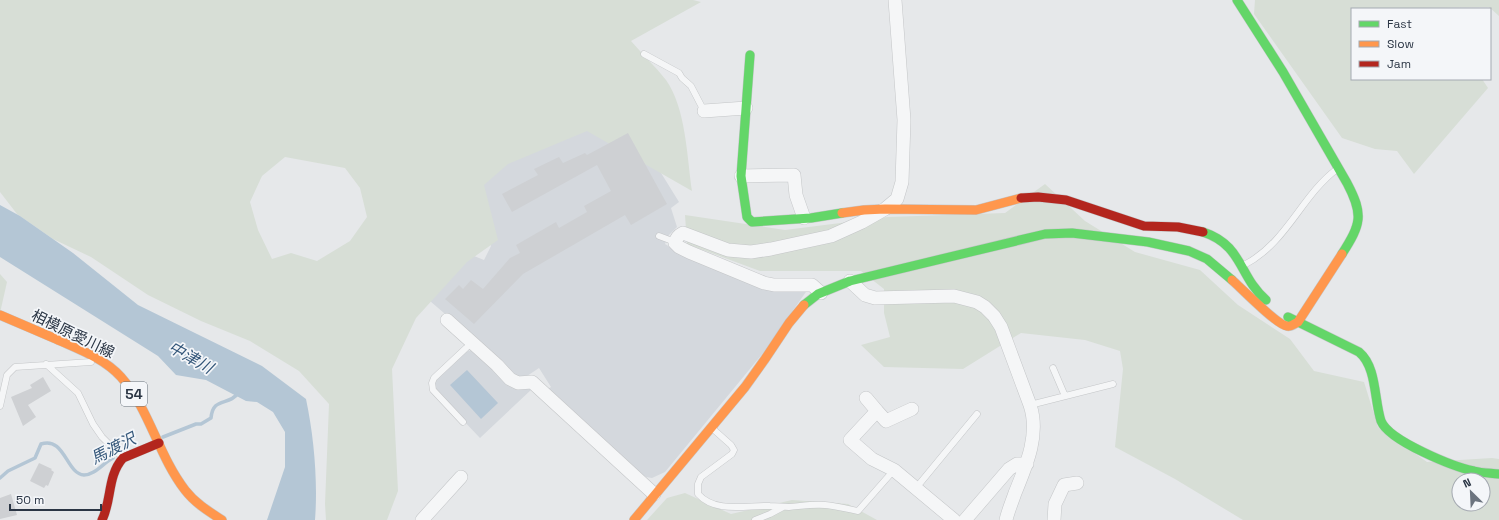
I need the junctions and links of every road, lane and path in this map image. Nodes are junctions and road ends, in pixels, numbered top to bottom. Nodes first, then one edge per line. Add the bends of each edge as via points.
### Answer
1 (895, 0) edge
2 (1237, 0) edge
3 (644, 54) dead end
4 (750, 55) dead end
5 (746, 108) junction
6 (704, 111) joint
7 (1338, 168) junction
8 (741, 176) junction
9 (885, 209) junction
10 (804, 218) junction
11 (659, 236) dead end
12 (675, 242) junction
13 (1242, 266) junction
14 (850, 282) junction
15 (821, 293) junction
16 (1273, 305) dead end
17 (1283, 313) dead end
18 (0, 315) edge
19 (448, 320) dead end
20 (1298, 322) junction
21 (473, 343) junction
22 (96, 358) junction
23 (46, 364) junction
24 (1053, 368) dead end
25 (1113, 384) dead end
26 (1065, 396) junction
27 (866, 398) dead end
28 (1030, 405) junction
29 (0, 406) edge
30 (912, 409) dead end
31 (877, 411) junction
32 (977, 414) dead end
33 (463, 422) dead end
34 (712, 428) junction
35 (159, 443) junction
36 (123, 458) junction
37 (1027, 464) junction
38 (894, 470) junction
39 (1499, 474) edge
40 (461, 477) dead end
41 (1077, 484) dead end
42 (916, 488) junction
43 (654, 494) junction
44 (783, 507) junction
45 (209, 517) edge
46 (424, 519) edge
47 (102, 520) edge
48 (222, 520) edge
49 (634, 520) edge
50 (755, 520) edge
51 (954, 520) edge
52 (965, 520) edge
53 (1006, 520) edge
54 (1054, 520) edge

1 - 9 street via 904,120 902,182 897,198
2 - 7 street via 1280,66
3 - 6 lane via 679,73 691,86
4 - 5 street
5 - 6 street
5 - 8 street
7 - 13 lane via 1325,178 1277,240
7 - 20 street via 1357,206 1357,228
8 - 10 street via 794,175 796,195
8 - 10 street via 747,217 752,222
9 - 10 street
9 - 12 street via 830,236 758,251 728,250 683,233
9 - 13 street via 976,210 1017,198 1058,198 1143,226 1165,226 1207,233 1225,244
11 - 12 lane
12 - 15 street via 679,247 757,280 774,285 812,285
13 - 16 street via 1256,290
14 - 15 street
14 - 20 street via 1045,234 1072,233 1148,242 1189,251 1207,259 1220,269 1285,326
14 - 28 street via 865,295 875,298 954,296 977,302 985,307 1001,327
15 - 34 street via 799,309 760,367
17 - 20 street
18 - 22 street, 相模原愛川線 / 54
19 - 21 street
20 - 39 street via 1365,357 1370,367 1382,423 1388,431 1404,443 1457,466
21 - 33 lane via 434,378 432,383 433,390
21 - 43 street via 510,379 518,383 532,382
22 - 23 lane via 90,363
22 - 35 street, 相模原愛川線 / 54 via 112,368 127,384
23 - 29 lane via 15,367 7,374
23 - 36 lane via 78,393 102,437
24 - 26 lane
25 - 26 lane
26 - 28 lane
27 - 31 street
28 - 37 street via 1034,426
30 - 31 street via 886,421
31 - 38 street via 850,440 872,459
32 - 42 lane
34 - 43 street
34 - 44 lane via 734,450 701,477 698,494 703,500 728,507
35 - 36 street
35 - 45 street, 相模原愛川線 / 54 via 170,470
36 - 47 street via 115,467
37 - 52 street via 1017,464 1009,469
37 - 53 street
38 - 42 street
38 - 44 lane via 858,511 826,505
40 - 46 street
41 - 54 street via 1064,485 1055,504
42 - 51 street
43 - 49 street
44 - 50 lane
45 - 48 street, 相模原愛川線 / 54

